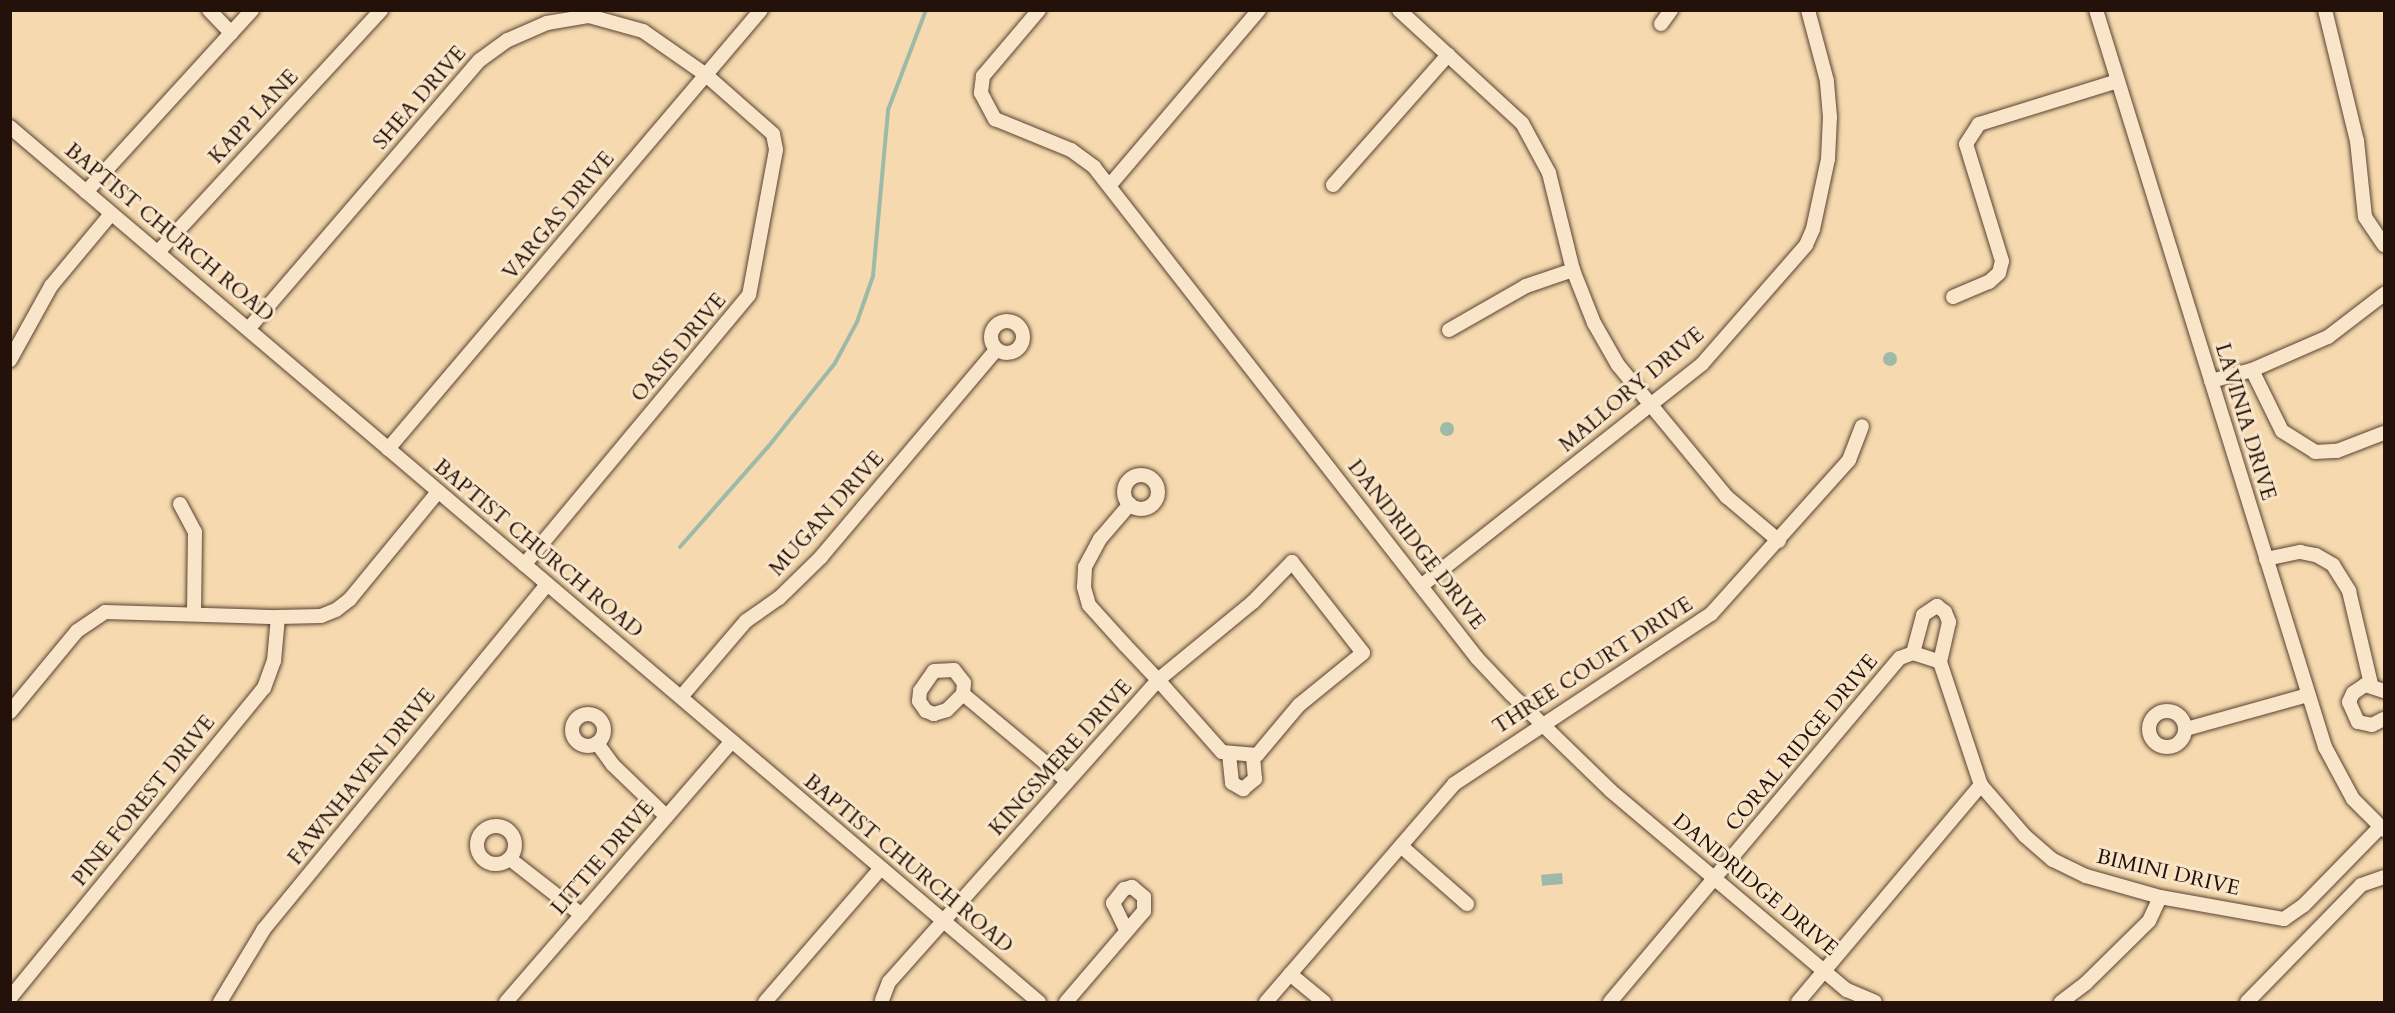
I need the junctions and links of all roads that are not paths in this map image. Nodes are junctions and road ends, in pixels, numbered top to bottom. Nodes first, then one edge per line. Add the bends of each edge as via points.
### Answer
1 (208, 10) edge
2 (252, 10) edge
3 (381, 10) edge
4 (761, 10) edge
5 (1039, 10) edge
6 (1259, 10) edge
7 (1399, 10) edge
8 (1671, 10) edge
9 (1808, 10) edge
10 (2096, 10) edge
11 (2324, 14) edge
12 (1661, 24) dead end
13 (231, 33) junction
14 (1448, 55) junction
15 (706, 75) junction
16 (2118, 81) junction
17 (10, 127) edge
18 (1110, 185) junction
19 (1333, 185) dead end
20 (86, 192) junction
21 (111, 214) junction
22 (2385, 245) edge
23 (158, 252) junction
24 (1574, 270) junction
25 (2385, 294) edge
26 (1953, 297) dead end
27 (250, 327) junction
28 (1449, 330) dead end
29 (996, 350) dead end
30 (10, 360) edge
31 (2252, 370) junction
32 (2211, 381) junction
33 (1650, 407) junction
34 (1862, 426) dead end
35 (2385, 433) edge
36 (388, 449) junction
37 (438, 492) junction
38 (180, 504) dead end
39 (1130, 504) dead end
40 (1779, 541) junction
41 (2266, 559) junction
42 (524, 565) junction
43 (547, 584) junction
44 (1421, 586) junction
45 (194, 612) junction
46 (278, 617) junction
47 (1919, 655) junction
48 (1940, 662) junction
49 (1158, 680) junction
50 (2371, 684) junction
51 (2385, 691) edge
52 (963, 694) dead end
53 (2308, 695) junction
54 (681, 697) junction
55 (10, 712) edge
56 (2385, 719) edge
57 (1541, 723) junction
58 (2186, 729) dead end
59 (732, 741) junction
60 (597, 743) dead end
61 (1229, 754) junction
62 (1253, 756) junction
63 (1066, 781) junction
64 (1981, 785) junction
65 (666, 816) junction
66 (2382, 829) edge
67 (1401, 846) junction
68 (510, 859) dead end
69 (881, 868) junction
70 (2385, 877) edge
71 (1716, 878) junction
72 (2160, 897) junction
73 (1467, 904) dead end
74 (582, 915) junction
75 (944, 922) junction
76 (1126, 930) dead end
77 (1824, 971) junction
78 (1290, 974) junction
79 (10, 998) edge
80 (220, 1002) edge
81 (506, 1002) edge
82 (765, 1002) edge
83 (882, 1002) edge
84 (1038, 1002) edge
85 (1066, 1002) edge
86 (1266, 1002) edge
87 (1324, 1002) edge
88 (1610, 1002) edge
89 (1798, 1002) edge
90 (1875, 1002) edge
91 (2061, 1002) edge
92 (2247, 1002) edge

1 - 13 street
2 - 13 street
3 - 23 street, KAPP LANE
4 - 15 street, VARGAS DRIVE
5 - 18 street, DANDRIDGE DRIVE via 983,76 981,93 995,119 1071,150
6 - 18 street
7 - 14 street
8 - 12 street
9 - 33 street, MALLORY DRIVE via 1827,81 1830,117 1828,159 1813,229 1806,245 1702,364
10 - 16 street, LAVINIA DRIVE
11 - 22 street via 2356,141 2365,217
13 - 20 street
14 - 19 street
14 - 24 street via 1521,123 1538,148 1549,173
15 - 27 street, SHEA DRIVE via 643,31 589,16 547,23 508,40 480,60
15 - 36 street, VARGAS DRIVE
15 - 42 street, OASIS DRIVE via 772,134 774,142 749,295
16 - 26 street via 1979,124 1966,144 2002,261 1999,273 1989,282
16 - 32 street, LAVINIA DRIVE
17 - 20 street, BAPTIST CHURCH ROAD
18 - 44 street, DANDRIDGE DRIVE
20 - 21 street, BAPTIST CHURCH ROAD
21 - 23 street, BAPTIST CHURCH ROAD
21 - 30 street via 51,286
23 - 27 street, BAPTIST CHURCH ROAD
24 - 28 street via 1526,286
24 - 33 street via 1594,323 1618,365
25 - 31 street via 2328,337
27 - 36 street, BAPTIST CHURCH ROAD
29 - 54 street, MUGAN DRIVE via 821,557 779,598 746,621
31 - 32 street
31 - 35 street via 2282,431 2315,452 2337,451
32 - 41 street, LAVINIA DRIVE
33 - 40 street via 1727,497
33 - 44 street, MALLORY DRIVE
34 - 40 street, THREE COURT DRIVE via 1849,460
36 - 37 street, BAPTIST CHURCH ROAD
37 - 42 street, BAPTIST CHURCH ROAD
37 - 46 street via 350,599 321,616
38 - 45 street via 195,532
39 - 49 street via 1092,550 1083,587 1089,606
40 - 57 street, THREE COURT DRIVE via 1711,614
41 - 50 street via 2300,552 2316,555 2333,565 2349,591
41 - 53 street, LAVINIA DRIVE
42 - 43 street, BAPTIST CHURCH ROAD
43 - 54 street, BAPTIST CHURCH ROAD
43 - 80 street, FAWNHAVEN DRIVE via 264,928
44 - 57 street, DANDRIDGE DRIVE via 1477,658
45 - 46 street
45 - 55 street via 123,609 93,618 77,631
46 - 79 street, PINE FOREST DRIVE via 274,661 264,688
47 - 48 street
47 - 48 street via 1923,615 1937,606 1949,622
47 - 71 street, CORAL RIDGE DRIVE via 1900,658
48 - 64 street, BIMINI DRIVE
49 - 61 street
49 - 62 street, KINGSMERE DRIVE via 1253,602 1292,562 1363,652 1299,705
49 - 63 street, KINGSMERE DRIVE
50 - 51 street
50 - 56 street via 2353,693 2350,709 2365,725
52 - 63 street
53 - 58 street
53 - 66 street, LAVINIA DRIVE via 2333,766 2353,799
54 - 59 street, BAPTIST CHURCH ROAD
57 - 67 street, THREE COURT DRIVE via 1454,784
57 - 71 street, DANDRIDGE DRIVE via 1611,791
59 - 65 street, LITTIE DRIVE
59 - 69 street, BAPTIST CHURCH ROAD
60 - 65 street via 613,765
61 - 62 street
61 - 62 street via 1232,783 1243,789 1255,779
63 - 75 street, KINGSMERE DRIVE
64 - 72 street, BIMINI DRIVE via 2025,836 2053,860 2086,876
64 - 77 street
65 - 74 street, LITTIE DRIVE
66 - 72 street, BIMINI DRIVE via 2304,905 2284,919
67 - 73 street
67 - 78 street, THREE COURT DRIVE
68 - 74 street
69 - 75 street, BAPTIST CHURCH ROAD
69 - 82 street
70 - 92 street via 2361,885
71 - 77 street, DANDRIDGE DRIVE
71 - 88 street, CORAL RIDGE DRIVE
72 - 91 street via 2149,921
74 - 81 street, LITTIE DRIVE
75 - 83 street, KINGSMERE DRIVE via 889,982
75 - 84 street, BAPTIST CHURCH ROAD
76 - 85 street
77 - 89 street
77 - 90 street, DANDRIDGE DRIVE via 1847,990
78 - 86 street, THREE COURT DRIVE
78 - 87 street

